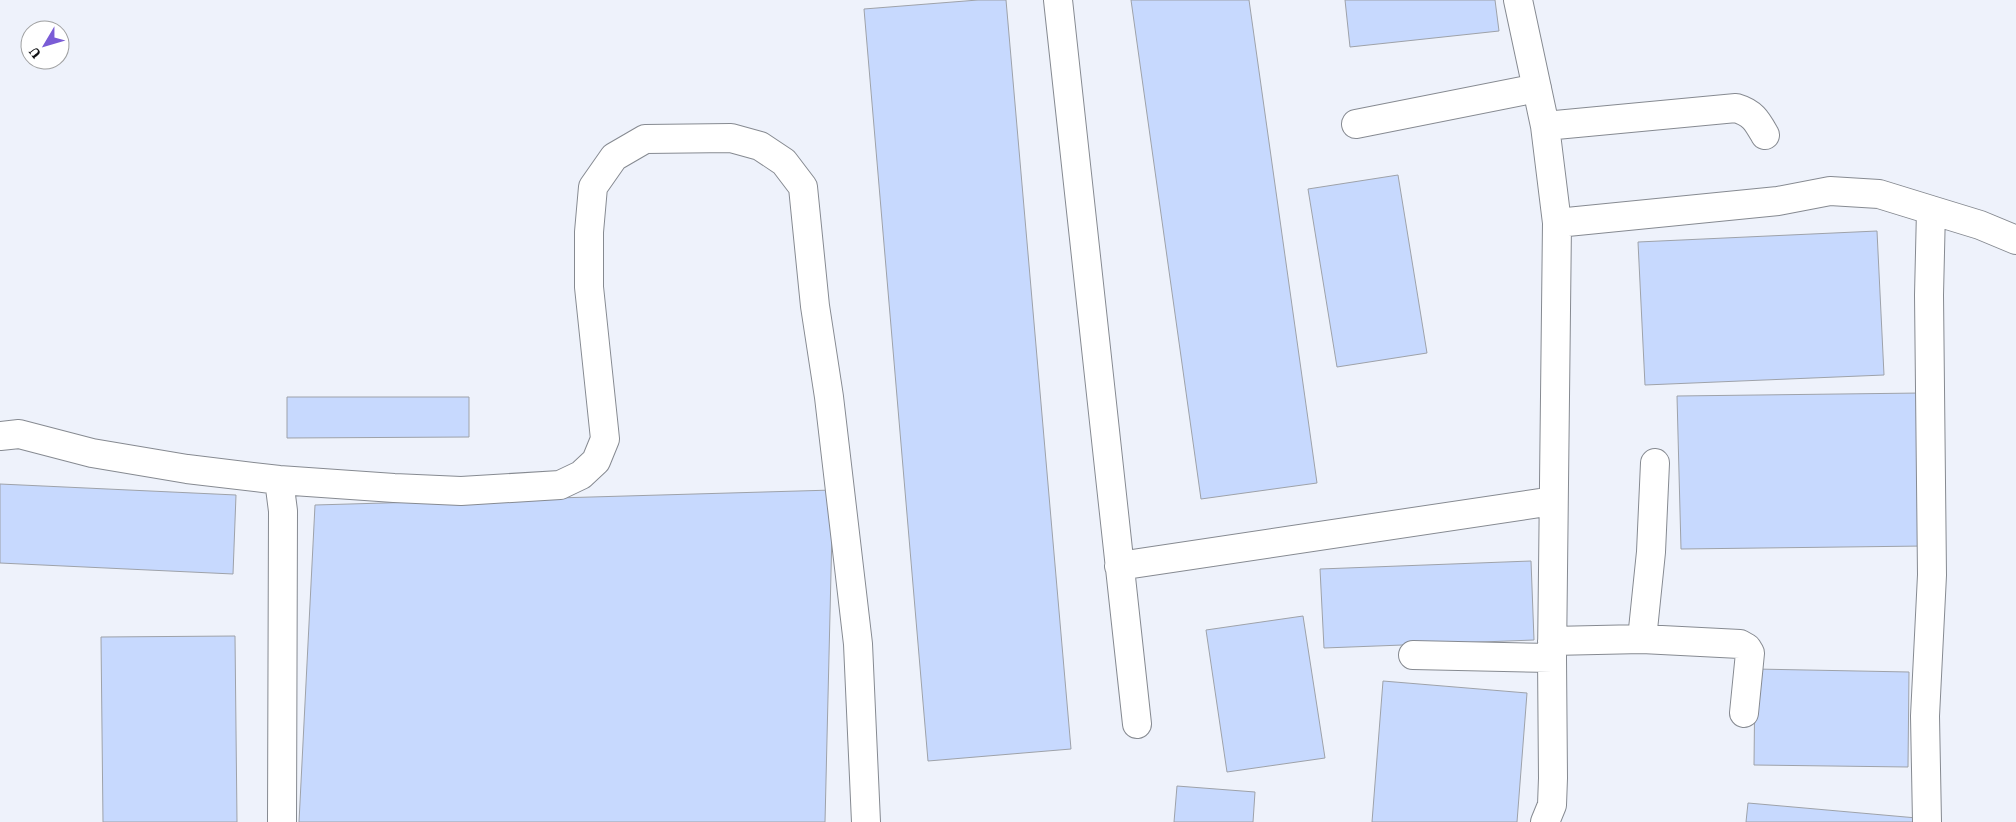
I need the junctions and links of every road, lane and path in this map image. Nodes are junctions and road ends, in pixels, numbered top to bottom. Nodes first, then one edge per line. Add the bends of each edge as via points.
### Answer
1 (1058, 0) edge
2 (1518, 0) edge
3 (1537, 88) junction
4 (1356, 124) dead end
5 (1545, 126) junction
6 (1765, 135) dead end
7 (1931, 210) junction
8 (1557, 223) junction
9 (2016, 240) edge
10 (0, 436) edge
11 (1655, 463) dead end
12 (279, 480) junction
13 (1553, 501) junction
14 (1119, 566) junction
15 (1642, 639) junction
16 (1552, 649) junction
17 (1413, 655) dead end
18 (1744, 713) dead end
19 (1137, 724) dead end
20 (282, 822) edge
21 (866, 822) edge
22 (1546, 822) edge
23 (1927, 822) edge

1 - 14 street
2 - 3 street
3 - 4 street
3 - 5 street
5 - 6 street via 1736,108 1751,113
5 - 8 street
7 - 8 street via 1879,194 1830,191 1778,201
7 - 9 street
7 - 23 street via 1932,575 1925,716
8 - 13 street
10 - 12 street via 19,434 92,453
11 - 15 street via 1651,552
12 - 20 street via 283,511
12 - 21 street via 462,491 560,485 581,475 596,460 605,439 589,287 593,186 614,157 645,139 731,138 760,146 784,162 803,188 858,644
13 - 14 street
13 - 16 street
14 - 19 street
15 - 16 street
15 - 18 street via 1740,644 1746,648 1750,653
16 - 17 street
16 - 22 street via 1553,778 1552,805

